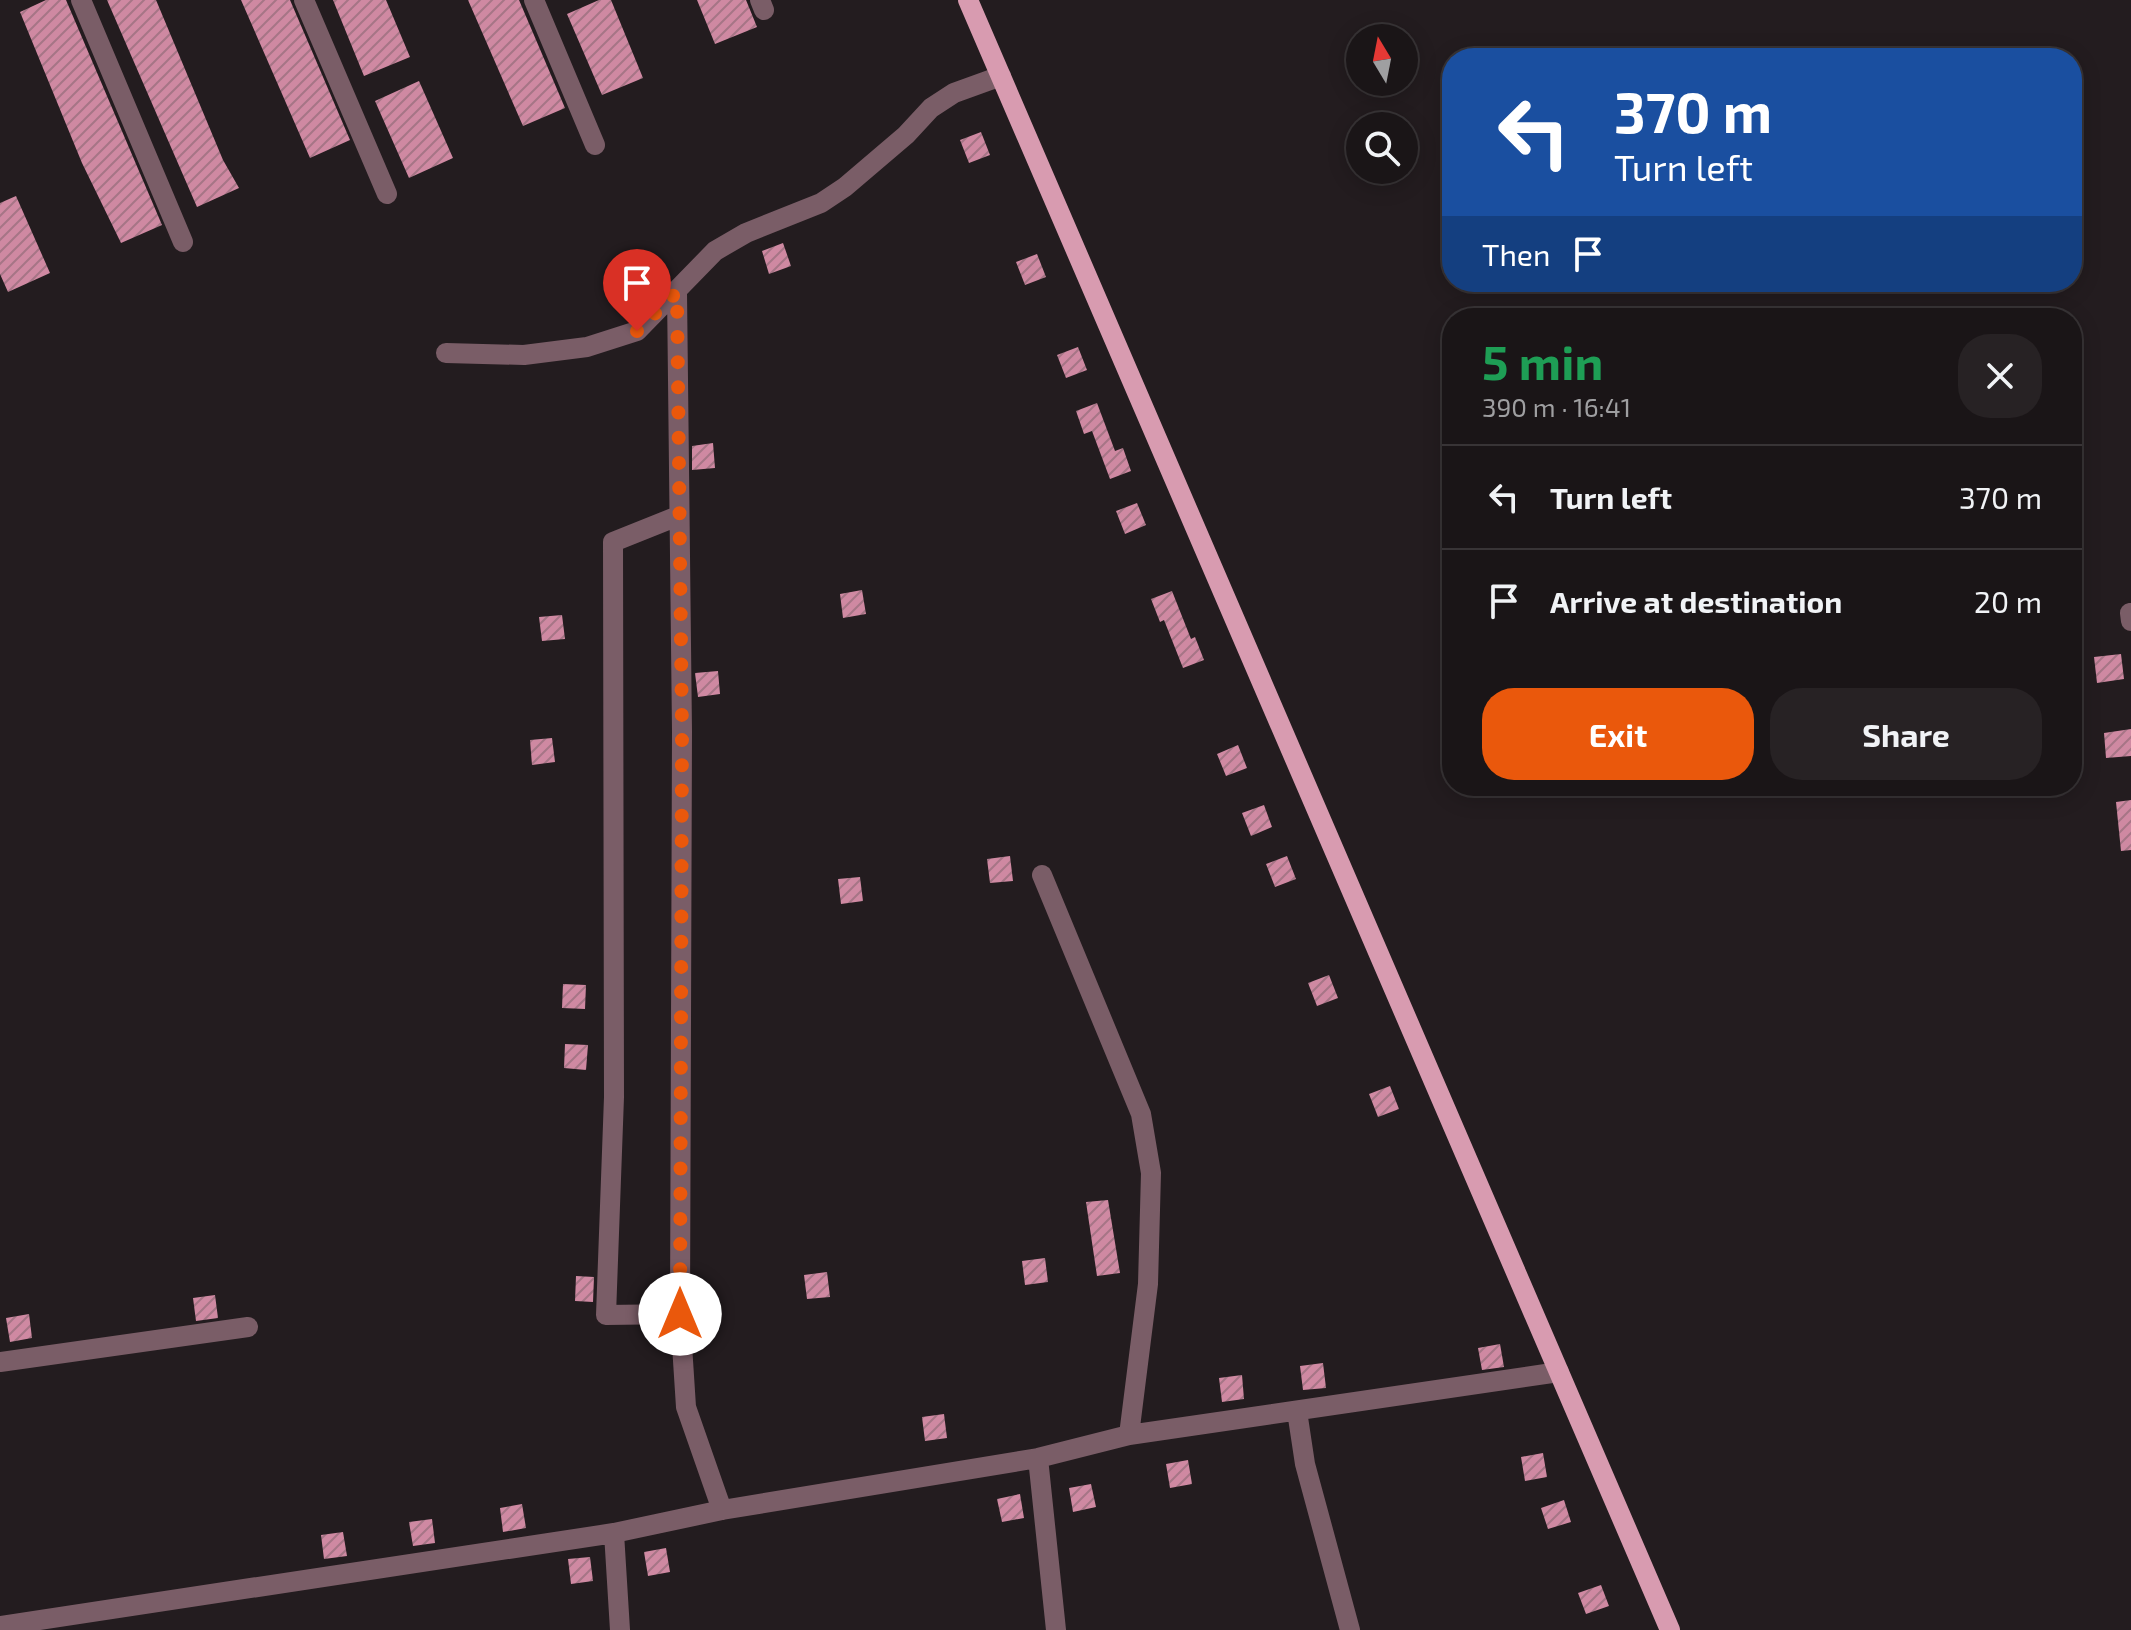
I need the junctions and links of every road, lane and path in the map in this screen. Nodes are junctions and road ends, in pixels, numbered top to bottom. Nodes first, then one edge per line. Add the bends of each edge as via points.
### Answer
1 (81, 0) edge
2 (304, 0) edge
3 (534, 0) edge
4 (968, 0) edge
5 (1001, 76) junction
6 (595, 145) dead end
7 (387, 194) dead end
8 (183, 242) dead end
9 (677, 292) junction
10 (446, 353) dead end
11 (678, 516) junction
12 (1042, 875) dead end
13 (680, 1314) junction
14 (248, 1327) dead end
15 (0, 1362) edge
16 (1559, 1372) junction
17 (1297, 1411) junction
18 (1129, 1435) junction
19 (1038, 1458) junction
20 (722, 1510) junction
21 (614, 1533) junction
22 (0, 1626) edge
23 (620, 1630) edge
24 (1056, 1630) edge
25 (1350, 1630) edge
26 (1670, 1630) edge

1 - 8 street
2 - 7 street
3 - 6 street
4 - 5 main road
5 - 9 street via 954,93 931,108 906,135 821,203 715,251
5 - 16 main road
9 - 10 street via 637,331 587,347 524,355
9 - 11 street
11 - 13 street
11 - 13 street via 613,542 614,1097 606,1315
12 - 18 street via 1141,1114 1149,1158 1148,1284
13 - 20 street via 686,1407
14 - 15 street
16 - 17 street
16 - 26 main road
17 - 18 street
17 - 25 street via 1305,1464
18 - 19 street
19 - 20 street
19 - 24 street
20 - 21 street
21 - 22 street
21 - 23 street

